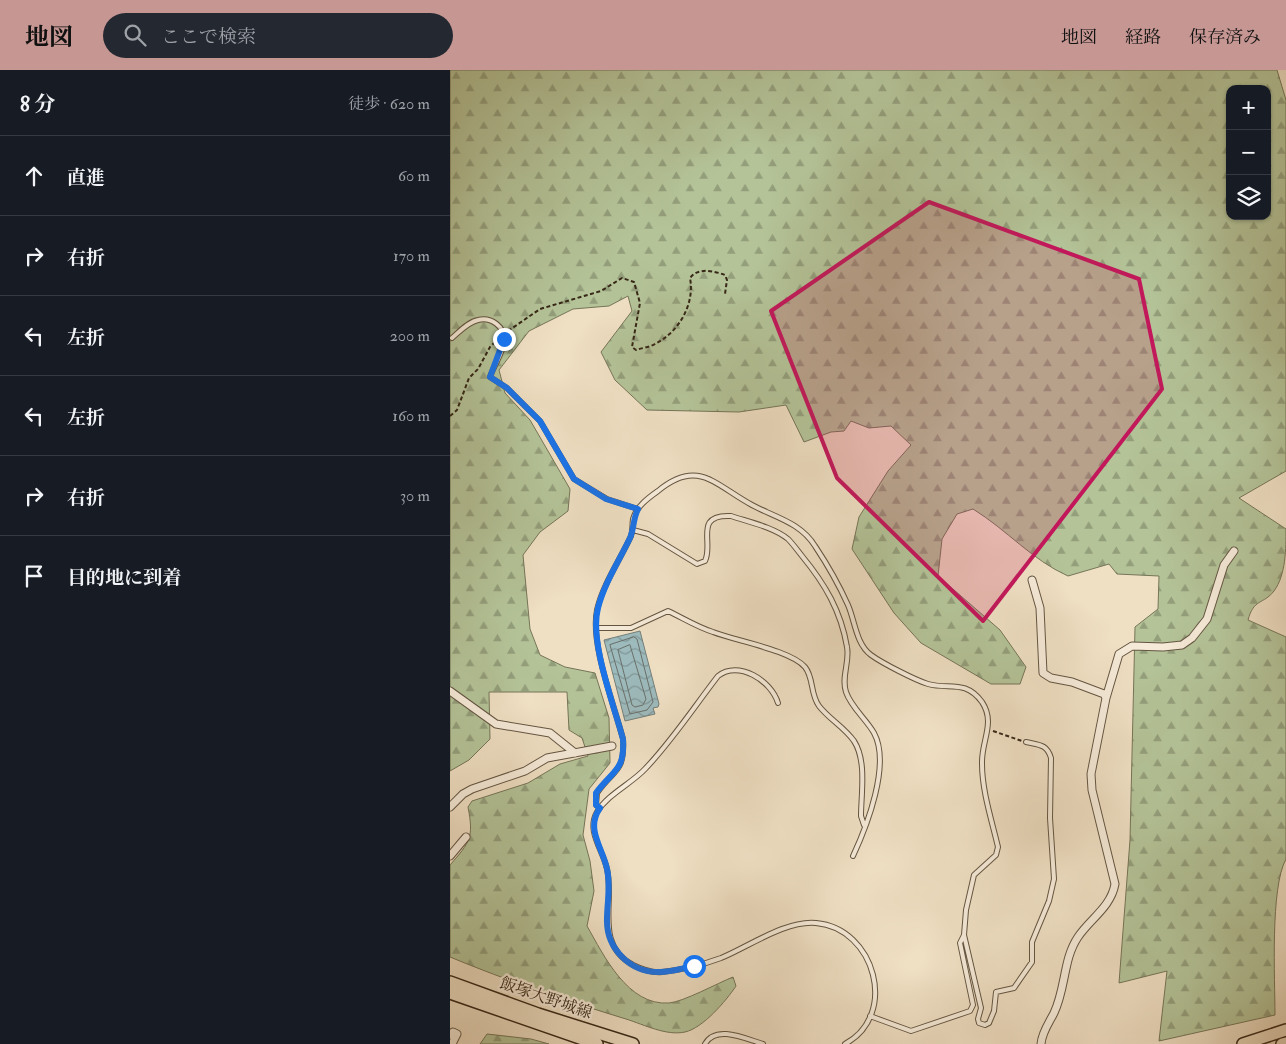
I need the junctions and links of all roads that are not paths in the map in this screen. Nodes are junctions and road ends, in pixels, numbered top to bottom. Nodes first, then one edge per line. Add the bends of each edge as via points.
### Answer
1 (452, 338) dead end
2 (638, 509) junction
3 (633, 530) junction
4 (1234, 551) dead end
5 (1032, 580) dead end
6 (596, 628) junction
7 (450, 691) edge
8 (1106, 698) junction
9 (778, 703) dead end
10 (1026, 742) road end
11 (612, 746) dead end
12 (575, 753) junction
13 (450, 807) edge
14 (600, 808) junction
15 (864, 826) junction
16 (466, 837) dead end
17 (450, 856) edge
18 (853, 856) dead end
19 (964, 935) junction
20 (450, 982) edge
21 (450, 993) edge
22 (870, 1016) junction
23 (1286, 1030) edge
24 (450, 1035) edge
25 (1286, 1043) edge
26 (452, 1044) edge
27 (597, 1044) edge
28 (633, 1044) edge
29 (705, 1044) edge
30 (763, 1044) edge
31 (845, 1044) edge
32 (1041, 1044) edge
33 (1243, 1044) edge
34 (1282, 1044) edge

1 - 2 lane via 478,320 497,323 504,339 490,377 507,388 540,421 574,479 606,499
2 - 3 lane
2 - 19 lane via 666,484 690,474 714,481 752,505 797,526 815,546 849,606 863,646 870,655 929,685 961,686 982,703 987,712 988,729 982,763 998,848 996,855 974,875
3 - 6 lane via 603,594 597,610
3 - 15 lane via 648,534 696,564 707,557 708,526 722,515 732,516 788,540 820,578 836,607 847,646 846,693 875,734 880,752 881,770
4 - 8 street via 1224,565 1207,619 1192,638 1182,645 1132,646 1119,654
5 - 8 street via 1040,608 1043,673 1104,694
6 - 14 lane via 624,754 616,773 596,793 596,805
6 - 15 lane via 630,628 668,611 712,632 786,653 795,659 806,668 813,697 855,742 860,754
7 - 12 street via 496,724 550,733
8 - 32 street via 1092,782 1115,884 1113,893 1079,936 1068,956 1064,986
9 - 14 lane via 769,685 759,678 736,670 725,670 644,770
10 - 19 lane via 1044,745 1051,758 1054,879 1032,942 1032,962 1014,988 996,992 989,1023 979,1023 981,1008
11 - 12 street
12 - 13 street via 547,758 526,771 472,789
14 - 22 lane via 594,821 594,831 610,887 608,932 611,943 627,962 660,972 694,966 794,925 816,923 846,934 870,962 876,995
15 - 18 lane
16 - 17 street
19 - 22 lane via 960,943 973,1005 970,1011 911,1031
20 - 28 main road, 飯塚大野城線
21 - 27 main road, 飯塚大野城線
22 - 31 lane via 859,1033
23 - 33 main road
24 - 26 street via 456,1034
25 - 34 main road
29 - 30 lane via 711,1036 722,1033

